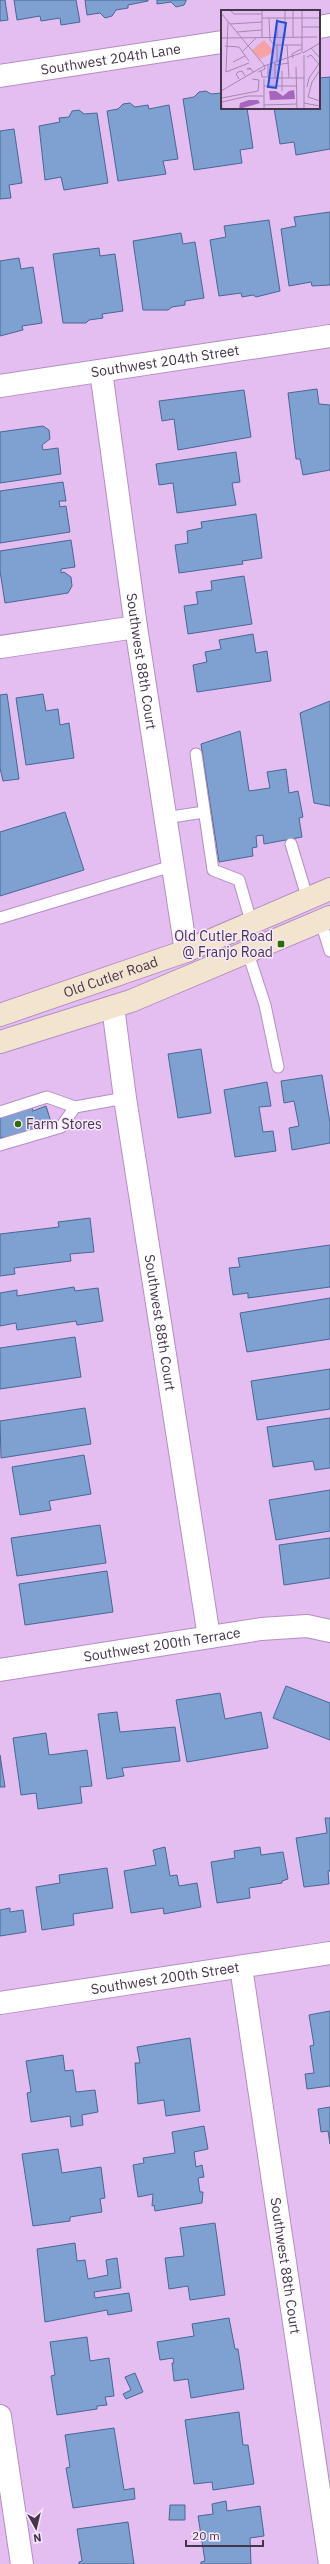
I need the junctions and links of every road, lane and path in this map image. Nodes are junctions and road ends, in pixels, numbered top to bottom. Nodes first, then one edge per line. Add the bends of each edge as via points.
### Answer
1 (330, 25) edge
2 (320, 27) edge
3 (221, 42) edge
4 (0, 76) edge
5 (330, 336) edge
6 (101, 371) junction
7 (0, 386) edge
8 (136, 627) junction
9 (0, 647) edge
10 (196, 754) dead end
11 (204, 812) junction
12 (165, 818) junction
13 (291, 844) dead end
14 (172, 866) junction
15 (330, 889) edge
16 (308, 900) junction
17 (0, 918) edge
18 (325, 919) edge
19 (245, 928) junction
20 (186, 951) junction
21 (330, 951) edge
22 (248, 954) junction
23 (113, 1007) junction
24 (0, 1015) edge
25 (0, 1042) edge
26 (278, 1067) dead end
27 (125, 1098) junction
28 (75, 1107) junction
29 (0, 1112) edge
30 (0, 1146) edge
31 (328, 1629) edge
32 (209, 1637) junction
33 (0, 1670) edge
34 (330, 1953) edge
35 (240, 1967) junction
36 (0, 2003) edge
37 (0, 2416) edge
38 (22, 2564) edge
39 (330, 2564) edge

1 - 2 street
3 - 4 street, Southwest 204th Lane
5 - 6 street, Southwest 204th Street
6 - 7 street, Southwest 204th Street
6 - 8 street, Southwest 88th Court
8 - 9 street
8 - 12 street, Southwest 88th Court
10 - 11 lane
11 - 12 lane
11 - 19 lane via 213,870 239,880
12 - 14 street, Southwest 88th Court
13 - 16 lane
14 - 17 lane
14 - 20 street, Southwest 88th Court
15 - 16 main road, Old Cutler Road
16 - 19 main road, Old Cutler Road
18 - 21 lane
18 - 22 main road, Old Cutler Road
19 - 20 main road, Old Cutler Road
19 - 22 main road
20 - 24 main road, Old Cutler Road
22 - 23 main road, Old Cutler Road
22 - 26 lane via 265,1005
23 - 25 main road, Old Cutler Road
23 - 27 street, Southwest 88th Court
27 - 28 lane
27 - 32 street, Southwest 88th Court
28 - 29 lane via 47,1097
28 - 30 lane via 60,1127
31 - 32 street, Southwest 200th Terrace via 285,1627
32 - 33 street, Southwest 200th Terrace
34 - 35 street, Southwest 200th Street
35 - 36 street, Southwest 200th Street
35 - 39 street, Southwest 88th Court
37 - 38 street

